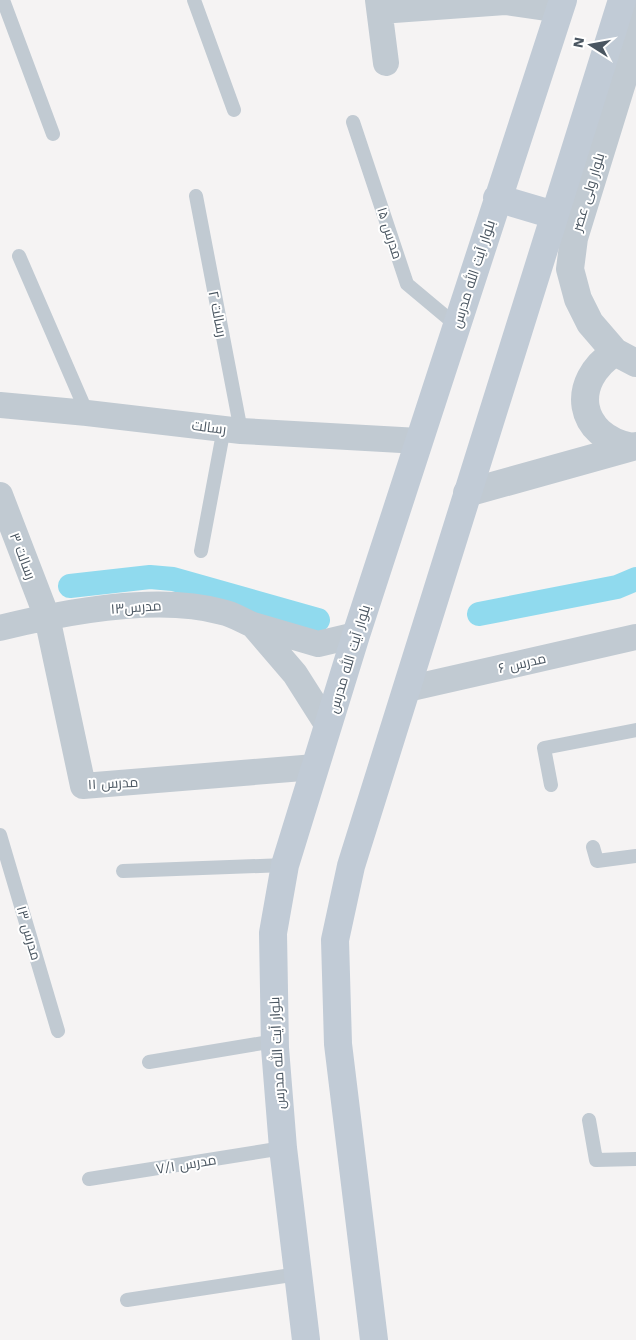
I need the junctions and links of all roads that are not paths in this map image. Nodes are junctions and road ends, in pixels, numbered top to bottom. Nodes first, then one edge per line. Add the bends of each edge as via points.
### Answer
1 (3, 0) edge
2 (194, 0) edge
3 (622, 0) edge
4 (632, 0) edge
5 (562, 5) edge
6 (379, 6) edge
7 (386, 63) dead end
8 (234, 110) dead end
9 (353, 122) dead end
10 (53, 134) dead end
11 (196, 196) dead end
12 (497, 198) junction
13 (554, 215) junction
14 (19, 256) dead end
15 (456, 325) junction
16 (625, 358) edge
17 (0, 405) edge
18 (87, 412) junction
19 (232, 430) junction
20 (419, 441) junction
21 (634, 447) edge
22 (467, 493) junction
23 (0, 495) edge
24 (201, 551) dead end
25 (46, 617) junction
26 (253, 625) junction
27 (0, 628) edge
28 (356, 635) junction
29 (636, 638) edge
30 (407, 689) junction
31 (328, 726) junction
32 (636, 730) edge
33 (315, 767) junction
34 (551, 785) dead end
35 (0, 835) edge
36 (593, 848) dead end
37 (636, 856) edge
38 (285, 865) junction
39 (123, 871) dead end
40 (58, 1031) dead end
41 (275, 1041) junction
42 (149, 1062) dead end
43 (589, 1120) dead end
44 (284, 1148) junction
45 (636, 1159) edge
46 (89, 1179) dead end
47 (298, 1274) junction
48 (127, 1300) dead end
49 (306, 1340) edge
50 (374, 1340) edge

1 - 10 lane
2 - 8 lane
3 - 13 main road
4 - 16 street, بلوار ولی عصر via 630,57 574,238 570,269 578,299 590,322
5 - 6 street via 505,2
5 - 12 main road, بلوار آیت الله مدرس
6 - 7 street
9 - 15 lane, مدرس ۱۵ via 407,284
11 - 19 lane, رسالت ۲
12 - 13 main road
12 - 15 main road, بلوار آیت الله مدرس
13 - 22 main road
14 - 18 lane
15 - 20 main road, بلوار آیت الله مدرس
16 - 21 street via 601,361 590,374 585,390 585,407 591,422 602,435 616,444
17 - 18 street, رسالت
18 - 19 street, رسالت
19 - 20 street, رسالت
19 - 24 lane
20 - 28 main road, بلوار آیت الله مدرس
21 - 22 street
22 - 30 main road
23 - 25 street, رسالت ۳
25 - 26 street, مدرس۱۳ via 155,603 222,612
25 - 27 street
25 - 33 street, مدرس ۱۱ via 83,786
26 - 28 street, مدرس۱۳ via 318,644
26 - 31 street, مدرس۱۳ via 295,674
28 - 31 main road, بلوار آیت الله مدرس
29 - 30 street, مدرس ۶
30 - 50 main road via 351,866 334,940 338,1044
31 - 33 main road, بلوار آیت الله مدرس
32 - 34 lane via 544,748
33 - 38 main road, بلوار آیت الله مدرس
35 - 40 lane, مدرس ۱۳
36 - 37 lane via 597,861
38 - 39 lane
38 - 41 main road, بلوار آیت الله مدرس via 272,933
41 - 42 lane
41 - 44 main road, بلوار آیت الله مدرس
43 - 45 lane via 596,1160
44 - 46 lane, مدرس ۷/۱
44 - 47 main road, بلوار آیت الله مدرس
47 - 48 lane
47 - 49 main road, بلوار آیت الله مدرس

